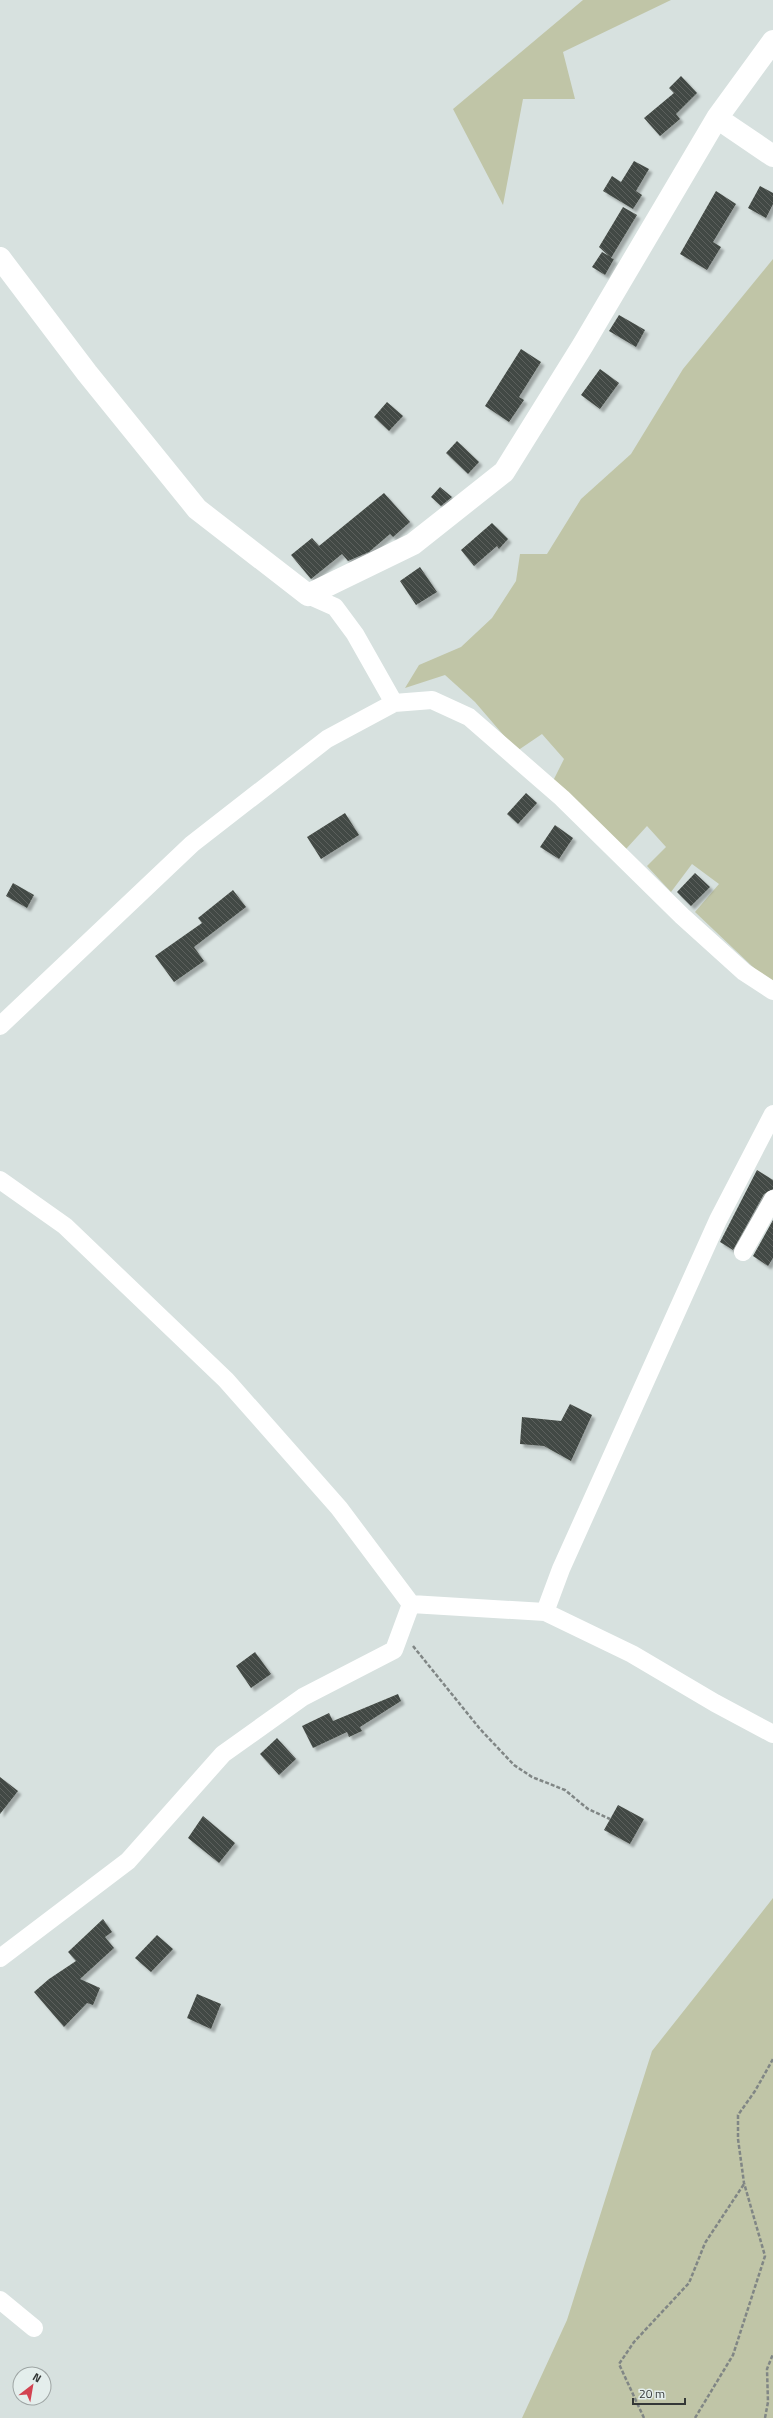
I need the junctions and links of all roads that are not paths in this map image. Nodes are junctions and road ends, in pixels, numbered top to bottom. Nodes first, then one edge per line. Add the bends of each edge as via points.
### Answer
1 (773, 41) edge
2 (717, 118) junction
3 (773, 156) edge
4 (0, 258) edge
5 (308, 595) junction
6 (394, 703) junction
7 (773, 991) edge
8 (0, 1026) edge
9 (773, 1114) edge
10 (0, 1180) edge
11 (773, 1199) edge
12 (743, 1252) dead end
13 (411, 1604) junction
14 (545, 1612) junction
15 (773, 1734) edge
16 (0, 1958) edge
17 (0, 2300) edge
18 (34, 2328) dead end

1 - 2 street
2 - 3 street
2 - 5 street via 584,345 504,472 414,544
4 - 5 street via 87,373 197,509
5 - 6 street via 335,607 355,634
6 - 7 street via 432,700 469,717 562,798 682,916 744,972
6 - 8 street via 327,739 192,844
9 - 14 street via 714,1227 561,1569
10 - 13 street via 65,1226 226,1380 339,1508
11 - 12 street
13 - 14 street
13 - 16 street via 394,1650 303,1697 223,1754 128,1860
14 - 15 street via 632,1654
17 - 18 street

